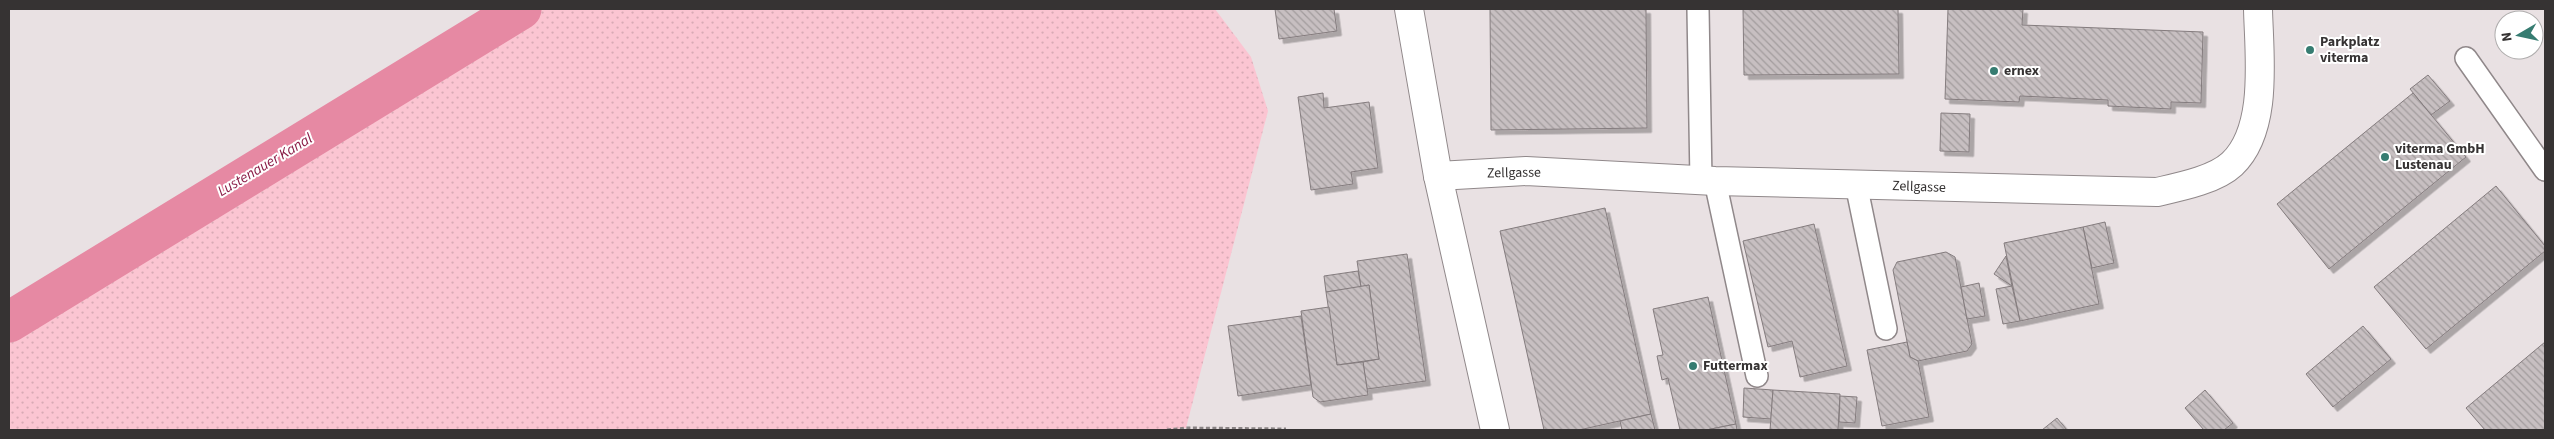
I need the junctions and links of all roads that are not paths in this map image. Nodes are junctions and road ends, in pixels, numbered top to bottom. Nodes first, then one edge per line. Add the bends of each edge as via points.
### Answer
1 (1409, 9) edge
2 (1698, 9) edge
3 (2258, 9) edge
4 (2466, 58) dead end
5 (2545, 170) edge
6 (1438, 176) junction
7 (1708, 181) junction
8 (1856, 184) junction
9 (1886, 329) dead end
10 (1757, 376) dead end
11 (1495, 430) edge

1 - 6 street
2 - 7 lane
3 - 8 street, Zellgasse via 2260,83 2253,131 2232,164 2198,183 2157,192
4 - 5 lane
6 - 7 street, Zellgasse via 1526,171
6 - 11 street
7 - 8 street, Zellgasse
7 - 10 lane
8 - 9 lane

